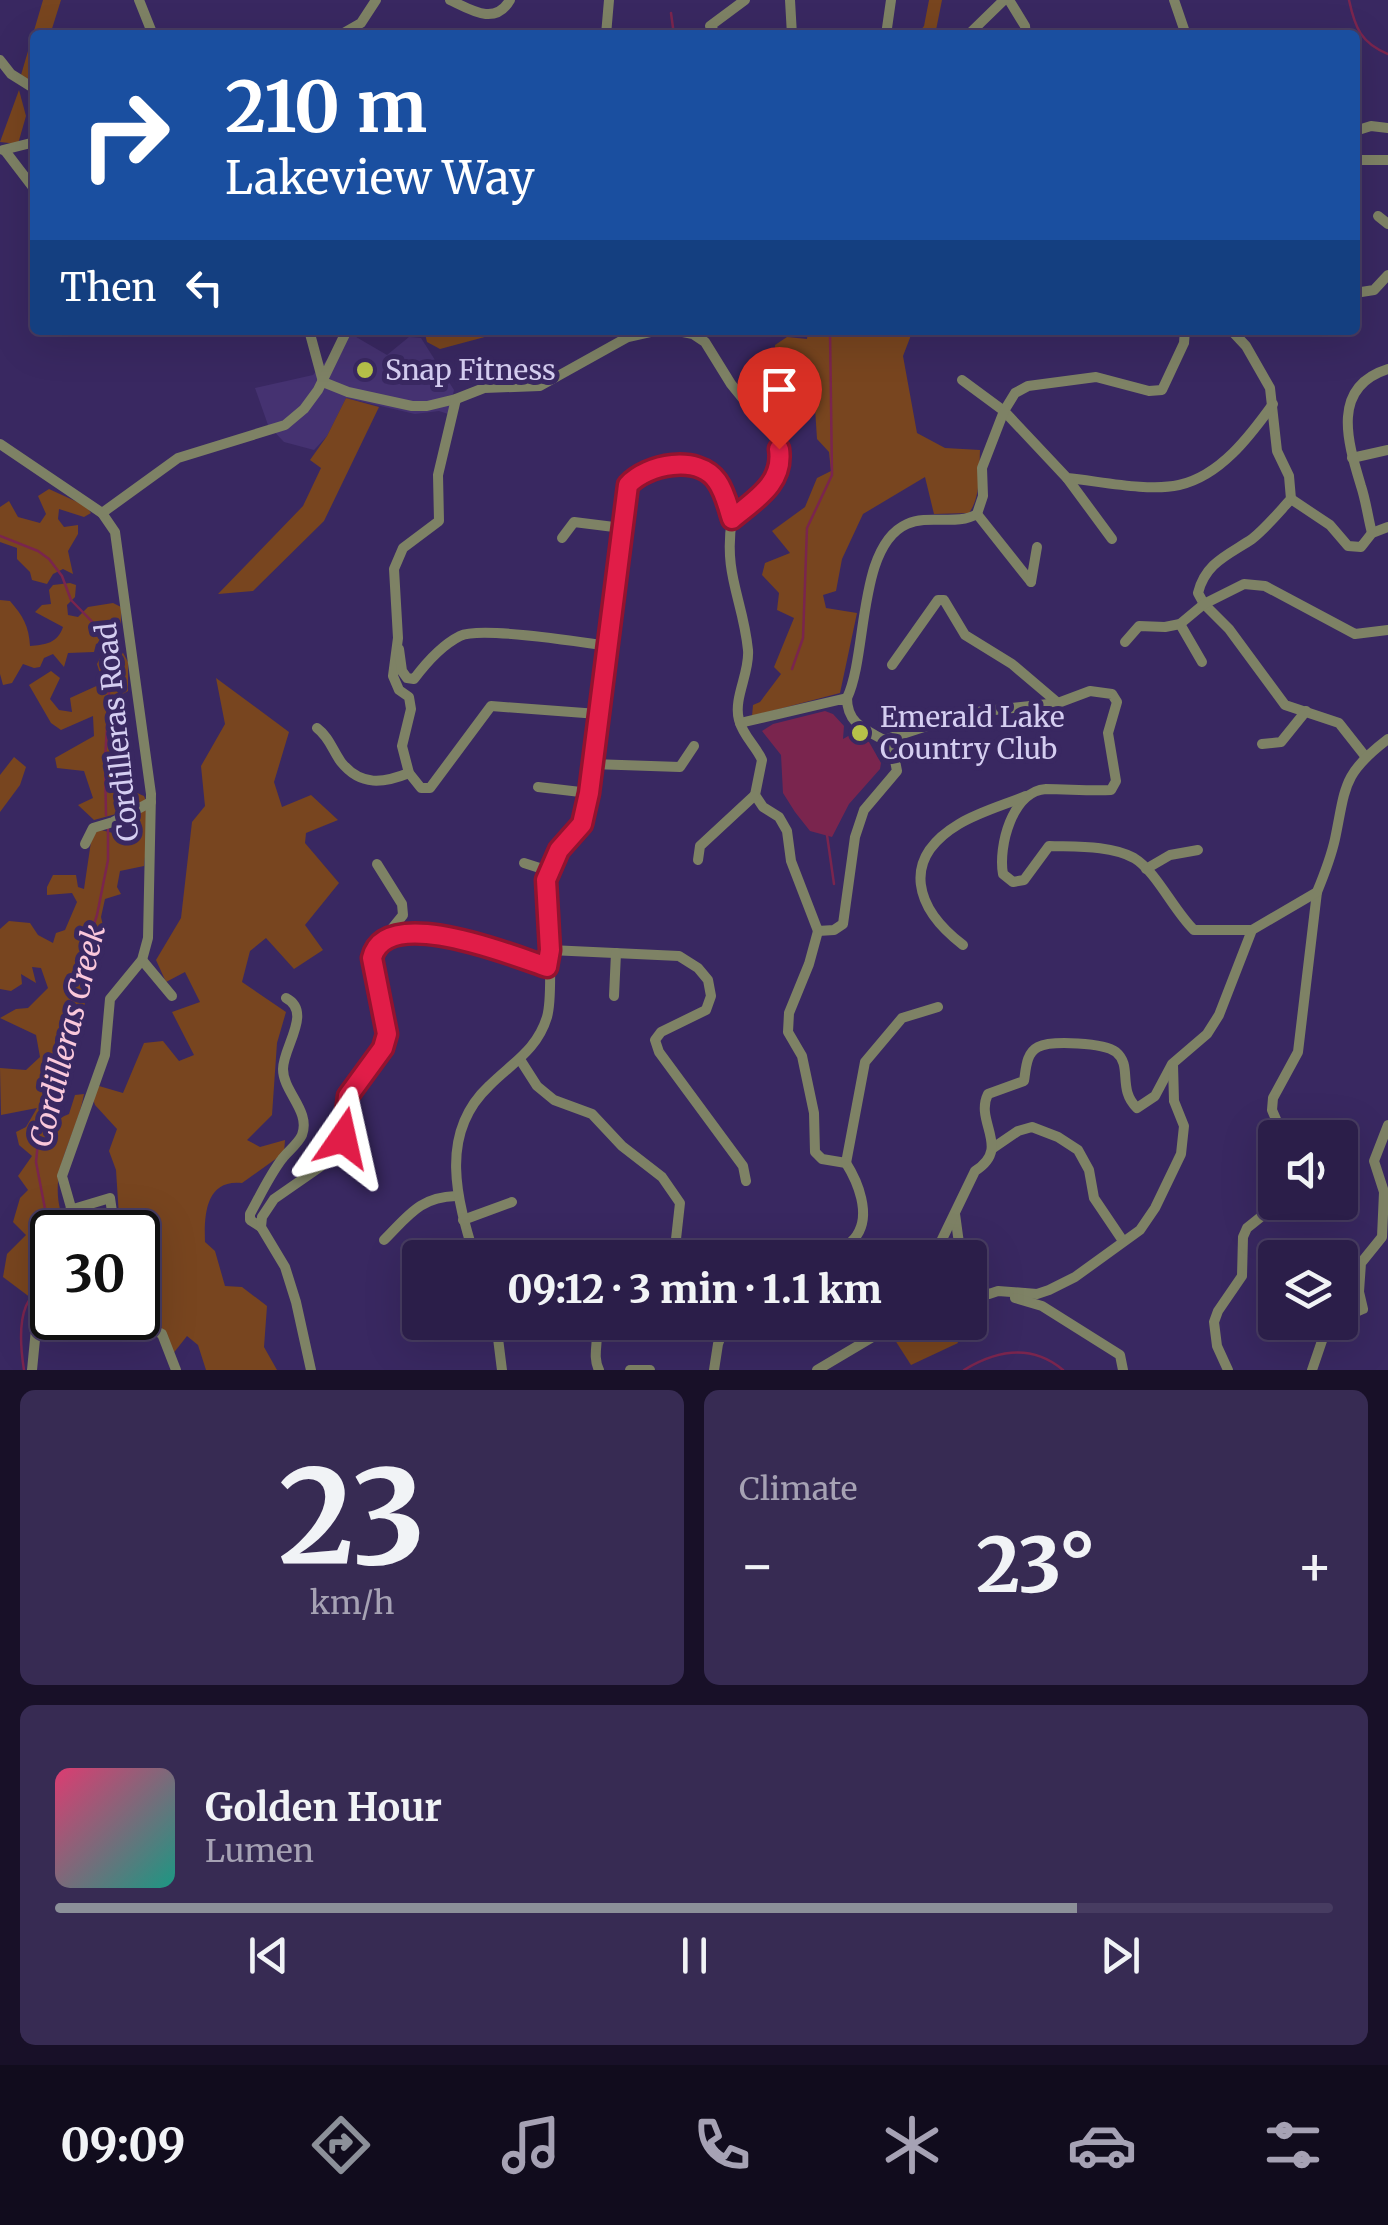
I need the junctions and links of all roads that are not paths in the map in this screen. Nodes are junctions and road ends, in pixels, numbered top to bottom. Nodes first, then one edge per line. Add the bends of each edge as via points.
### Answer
1 (139, 0) edge
2 (376, 0) edge
3 (450, 0) edge
4 (510, 0) edge
5 (609, 0) edge
6 (745, 0) edge
7 (790, 0) edge
8 (891, 0) edge
9 (1174, 0) edge
10 (999, 2) edge
11 (361, 24) junction
12 (152, 30) edge
13 (350, 30) edge
14 (368, 30) edge
15 (606, 30) edge
16 (713, 30) edge
17 (792, 30) edge
18 (887, 30) edge
19 (973, 30) edge
20 (1025, 30) edge
21 (1184, 30) edge
22 (0, 60) edge
23 (30, 86) edge
24 (1388, 128) edge
25 (1360, 129) edge
26 (30, 143) edge
27 (3, 150) edge
28 (1360, 160) edge
29 (1388, 160) edge
30 (30, 184) edge
31 (1388, 275) edge
32 (1360, 292) edge
33 (311, 335) edge
34 (345, 335) edge
35 (637, 335) edge
36 (694, 335) edge
37 (1185, 335) edge
38 (1235, 335) edge
39 (313, 342) junction
40 (340, 345) junction
41 (1388, 369) edge
42 (962, 380) dead end
43 (323, 382) junction
44 (456, 400) junction
45 (1274, 403) junction
46 (1004, 411) junction
47 (0, 444) edge
48 (1388, 450) edge
49 (1352, 458) junction
50 (1067, 478) junction
51 (1291, 499) junction
52 (102, 513) junction
53 (977, 514) junction
54 (732, 519) junction
55 (1388, 527) edge
56 (622, 528) junction
57 (1372, 533) junction
58 (562, 538) dead end
59 (1112, 539) dead end
60 (1037, 547) dead end
61 (1204, 604) junction
62 (1180, 624) junction
63 (1388, 630) edge
64 (398, 638) junction
65 (1125, 642) dead end
66 (608, 646) junction
67 (1202, 662) dead end
68 (892, 664) dead end
69 (847, 698) junction
70 (1058, 703) junction
71 (1306, 712) junction
72 (598, 714) junction
73 (740, 724) junction
74 (317, 728) dead end
75 (1388, 738) edge
76 (884, 740) junction
77 (1262, 744) dead end
78 (694, 746) dead end
79 (1365, 756) junction
80 (592, 764) junction
81 (409, 772) junction
82 (538, 787) dead end
83 (589, 793) junction
84 (1032, 794) junction
85 (755, 795) junction
86 (151, 802) junction
87 (85, 844) dead end
88 (1198, 850) dead end
89 (698, 860) dead end
90 (524, 863) dead end
91 (377, 864) dead end
92 (1146, 870) junction
93 (549, 871) junction
94 (1317, 892) junction
95 (1252, 930) junction
96 (818, 931) junction
97 (382, 941) junction
98 (964, 945) dead end
99 (550, 950) junction
100 (616, 953) junction
101 (142, 960) junction
102 (547, 967) junction
103 (172, 996) dead end
104 (614, 996) dead end
105 (286, 998) dead end
106 (938, 1007) dead end
107 (521, 1061) junction
108 (1172, 1064) junction
109 (1276, 1120) edge
110 (1388, 1125) edge
111 (993, 1148) junction
112 (846, 1163) junction
113 (1385, 1179) edge
114 (746, 1181) dead end
115 (456, 1196) junction
116 (512, 1202) dead end
117 (955, 1208) junction
118 (70, 1210) joint
119 (112, 1210) edge
120 (1258, 1219) edge
121 (463, 1220) junction
122 (261, 1226) junction
123 (384, 1240) dead end
124 (469, 1240) edge
125 (676, 1240) edge
126 (851, 1240) edge
127 (941, 1240) edge
128 (959, 1240) edge
129 (1122, 1241) junction
130 (989, 1294) joint
131 (1358, 1311) edge
132 (160, 1333) edge
133 (35, 1340) edge
134 (498, 1340) edge
135 (597, 1340) edge
136 (719, 1340) edge
137 (868, 1340) edge
138 (1323, 1340) edge
139 (32, 1370) edge
140 (176, 1370) edge
141 (310, 1370) edge
142 (502, 1370) edge
143 (599, 1370) edge
144 (630, 1370) edge
145 (650, 1370) edge
146 (714, 1370) edge
147 (818, 1370) edge
148 (1123, 1370) edge
149 (1228, 1370) edge
150 (1312, 1370) edge

1 - 12 street
2 - 11 street
3 - 4 street via 489,15
5 - 15 street
6 - 16 street via 710,26
7 - 17 street
8 - 18 street
9 - 21 street
10 - 19 street
10 - 20 street
11 - 13 street
11 - 14 street
22 - 23 street
24 - 25 street
26 - 27 street
27 - 30 street
28 - 29 street
31 - 32 street via 1374,290
33 - 39 street
34 - 40 street
35 - 44 street via 540,386 484,388
36 - 54 street via 779,449 776,481
37 - 46 street via 1162,390 1096,377 1028,386
38 - 45 street via 1266,375
39 - 40 street via 326,350
39 - 43 street
40 - 43 street
41 - 49 street via 1368,378 1351,401
42 - 46 street
43 - 44 street via 412,406
43 - 52 street via 285,426 178,458
44 - 64 street via 438,474 439,521 403,548 394,569
45 - 50 street via 1216,468 1194,480 1165,487
45 - 51 street via 1277,451
46 - 50 street
46 - 53 street via 982,468
47 - 52 street
48 - 49 street
49 - 57 street
50 - 59 street
51 - 57 street via 1348,546 1360,547
51 - 61 street via 1202,577 1198,593
52 - 86 street, Cordilleras Road via 119,547
53 - 60 street via 1030,582
53 - 69 street via 906,524 886,543
54 - 56 street via 705,470 652,467 628,485
54 - 73 street via 729,568 748,649
55 - 57 street
56 - 58 street via 574,522
56 - 66 street
61 - 62 street
61 - 63 street via 1244,584 1266,586 1355,634
61 - 71 street via 1285,706
62 - 65 street via 1139,626
62 - 67 street
64 - 66 street via 407,678 462,634
64 - 81 street via 393,676 412,709 402,746
66 - 72 street
68 - 70 street via 930,608 944,600 965,634
69 - 73 street
69 - 76 street via 854,722
70 - 76 street via 967,712
70 - 84 street via 1090,691 1112,694 1108,733 1116,781 1111,790
71 - 77 street via 1281,742
71 - 79 street via 1340,723
72 - 80 street
72 - 81 street via 491,706 430,788 421,788
73 - 85 street via 762,760
74 - 81 street via 343,764 365,780 386,782
75 - 79 street
76 - 96 street via 897,771 864,810 844,924
78 - 80 street via 680,767
79 - 94 street via 1344,787
80 - 83 street
82 - 83 street
83 - 93 street via 582,824
84 - 92 street via 1012,814 1000,858 1002,874 1013,882 1024,880 1049,846 1119,852
84 - 98 street via 959,824 924,862 921,888 929,913
85 - 89 street via 700,846
85 - 96 street via 788,831 791,861
86 - 87 street via 93,828
86 - 101 street, Cordilleras Road
88 - 92 street
90 - 93 street
91 - 97 street via 404,915
92 - 95 street via 1194,930
93 - 99 street
94 - 95 street
94 - 109 street via 1298,1052 1273,1098
95 - 108 street via 1208,1034
96 - 112 street via 788,1013 788,1032 802,1056 814,1152
97 - 102 street via 398,933 463,939
97 - 122 street via 372,958 387,1034 383,1048 348,1096 343,1138 333,1158 274,1198
99 - 100 street
99 - 102 street
100 - 104 street
100 - 114 street via 679,956 708,980 706,1010 655,1040 743,1166
101 - 103 street
101 - 118 street via 110,999 106,1054 62,1176
102 - 107 street via 547,1016
105 - 122 street via 299,1015 284,1081 303,1116 302,1136 250,1214
106 - 112 street via 902,1018 865,1062
107 - 115 street via 487,1087 467,1116 454,1164
107 - 125 street via 537,1086 592,1114 662,1178 680,1203
108 - 111 street via 1155,1096 1137,1108 1124,1090 1124,1065 1116,1052 1100,1045 1038,1047 1028,1056 1024,1082 986,1097
108 - 129 street via 1174,1101 1184,1126 1180,1154 1155,1208
110 - 113 street via 1374,1161
111 - 117 street
111 - 129 street via 1032,1127 1078,1150 1094,1198
112 - 126 street via 863,1206 859,1233
113 - 131 street via 1382,1237 1361,1262
115 - 121 street
115 - 123 street via 433,1196
116 - 121 street
117 - 127 street
117 - 128 street
118 - 119 street via 110,1198
120 - 149 street via 1242,1237 1242,1276 1214,1322
121 - 124 street
122 - 141 street via 284,1266
129 - 130 street via 1049,1290
130 - 148 street via 1042,1306 1120,1356
132 - 140 street
133 - 139 street
134 - 142 street
135 - 143 street
136 - 146 street
137 - 147 street
138 - 150 street
144 - 145 street

